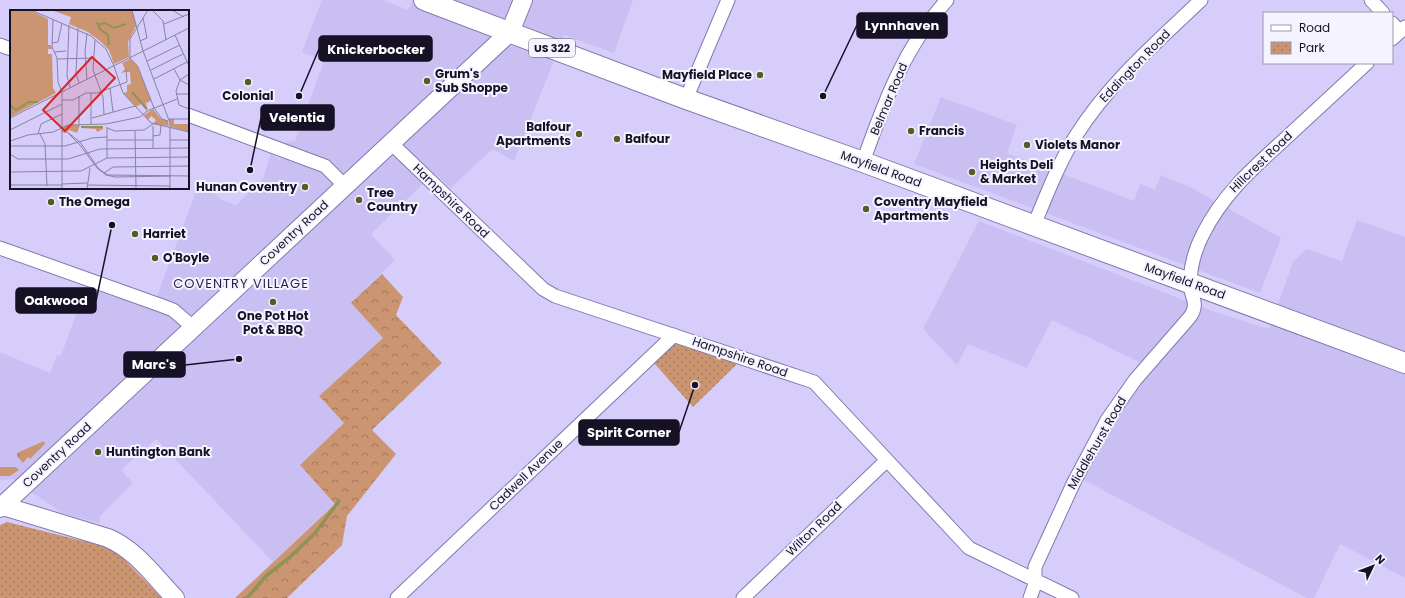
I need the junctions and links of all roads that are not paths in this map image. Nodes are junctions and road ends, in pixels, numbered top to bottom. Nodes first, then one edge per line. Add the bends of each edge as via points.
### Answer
1 (424, 0) edge
2 (523, 0) edge
3 (728, 0) edge
4 (948, 0) edge
5 (1201, 0) edge
6 (1371, 0) edge
7 (1382, 12) edge
8 (510, 32) junction
9 (0, 45) edge
10 (10, 49) edge
11 (1365, 64) edge
12 (686, 99) junction
13 (189, 115) edge
14 (391, 144) junction
15 (863, 162) junction
16 (345, 186) junction
17 (1034, 225) junction
18 (0, 248) edge
19 (1189, 283) junction
20 (193, 327) junction
21 (674, 335) junction
22 (1405, 362) edge
23 (886, 461) junction
24 (1, 505) edge
25 (1034, 580) junction
26 (175, 598) edge
27 (397, 598) edge
28 (743, 598) edge
29 (1030, 598) edge
30 (1072, 598) edge

1 - 8 main road, Mayfield Road / US 322
2 - 8 main road, Coventry Road
3 - 12 street
4 - 15 street, Belmar Road via 921,33 896,75
5 - 17 street, Eddington Road via 1124,74 1090,114 1067,151
6 - 7 street
8 - 12 main road, Mayfield Road / US 322
8 - 14 main road, Coventry Road
9 - 10 street
11 - 19 street, Hillcrest Road via 1240,180 1220,204 1202,235 1192,260
12 - 15 main road, Mayfield Road / US 322
13 - 16 street via 326,166
14 - 16 main road, Coventry Road
14 - 21 street, Hampshire Road via 543,288 555,296
15 - 17 main road, Mayfield Road / US 322
16 - 20 main road, Coventry Road
17 - 19 main road, Mayfield Road / US 322
18 - 20 street via 173,310
19 - 22 main road, Mayfield Road / US 322
19 - 25 street, Middlehurst Road via 1194,311 1134,380 1107,420 1063,503 1035,567
20 - 24 main road, Coventry Road
21 - 23 street, Hampshire Road via 814,382
21 - 27 street, Cadwell Avenue
23 - 25 street, Hampshire Road via 969,548
23 - 28 street, Wilton Road
24 - 26 main road via 119,542 132,552
25 - 29 street, Middlehurst Road
25 - 30 street, Hampshire Road

